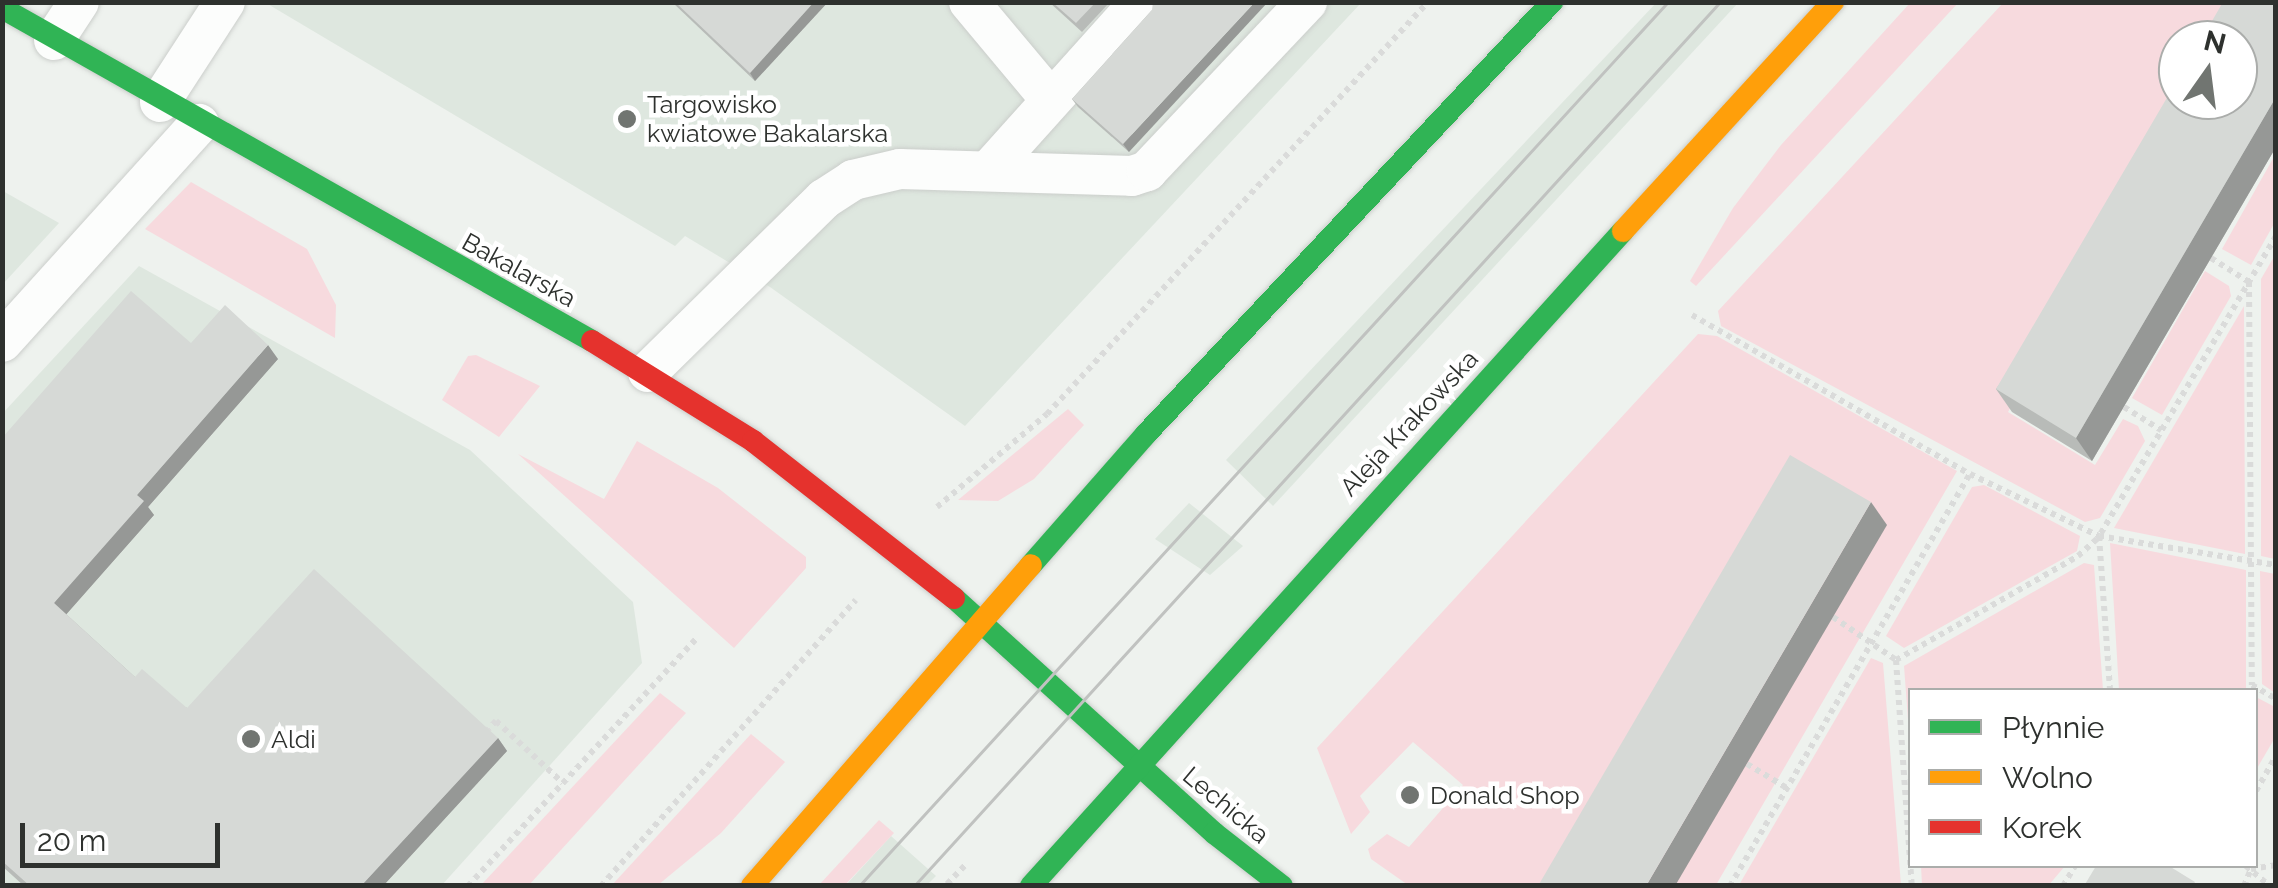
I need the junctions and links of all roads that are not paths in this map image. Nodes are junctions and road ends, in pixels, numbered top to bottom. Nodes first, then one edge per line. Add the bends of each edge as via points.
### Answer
1 (79, 2) edge
2 (224, 2) edge
3 (969, 2) edge
4 (1140, 2) edge
5 (1307, 2) edge
6 (1552, 2) edge
7 (1833, 2) edge
8 (2, 8) edge
9 (54, 40) junction
10 (1050, 100) junction
11 (160, 102) junction
12 (199, 124) junction
13 (989, 170) junction
14 (2, 342) edge
15 (648, 372) junction
16 (982, 620) junction
17 (1137, 764) junction
18 (752, 886) edge
19 (1031, 886) edge
20 (1282, 886) edge

1 - 9 lane
2 - 11 lane
3 - 10 lane
4 - 10 lane
5 - 13 lane via 1147,171 1132,176
6 - 16 main road via 1178,398
7 - 17 main road, Aleja Krakowska
8 - 9 main road, Bakalarska
9 - 11 main road, Bakalarska
10 - 13 lane
11 - 12 main road, Bakalarska
12 - 14 lane
12 - 15 main road, Bakalarska
13 - 15 lane via 900,169 853,180 824,199
15 - 16 main road, Bakalarska via 752,441
16 - 17 main road, Lechicka
16 - 18 main road
17 - 19 main road, Aleja Krakowska
17 - 20 main road, Lechicka

